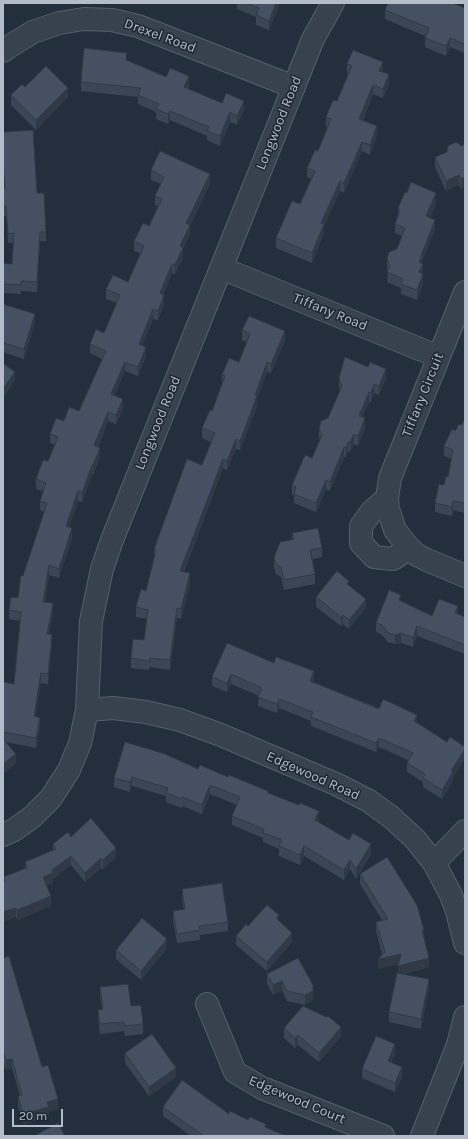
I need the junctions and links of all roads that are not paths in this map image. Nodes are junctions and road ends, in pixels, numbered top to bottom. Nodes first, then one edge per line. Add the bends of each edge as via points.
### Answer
1 (333, 3) edge
2 (3, 51) edge
3 (294, 87) junction
4 (221, 268) junction
5 (465, 292) edge
6 (438, 357) junction
7 (387, 498) junction
8 (409, 548) junction
9 (465, 576) edge
10 (87, 710) junction
11 (465, 831) edge
12 (3, 835) edge
13 (434, 863) junction
14 (465, 943) edge
15 (207, 1004) dead end
16 (465, 1017) edge
17 (383, 1136) edge
18 (422, 1136) edge

1 - 3 street, Longwood Road via 313,39
2 - 3 street, Drexel Road via 33,32 59,23 84,19 112,20 138,26
3 - 4 street, Longwood Road
4 - 6 street, Tiffany Road
4 - 10 street, Longwood Road via 102,569 91,621
5 - 6 street, Tiffany Circuit
6 - 7 street, Tiffany Circuit via 390,478
7 - 8 street, Tiffany Circuit via 395,530
7 - 8 street via 372,511 361,526 361,543 374,557 393,560
8 - 9 street, Tiffany Circuit via 427,560
10 - 12 street, Longwood Road via 80,743 61,784 32,817
10 - 13 street, Edgewood Road via 113,708 180,720 338,785 369,801 391,817 415,839
11 - 13 street
13 - 14 street, Edgewood Road via 457,911
15 - 17 street, Edgewood Court via 234,1072 262,1088
16 - 18 street via 458,1045

